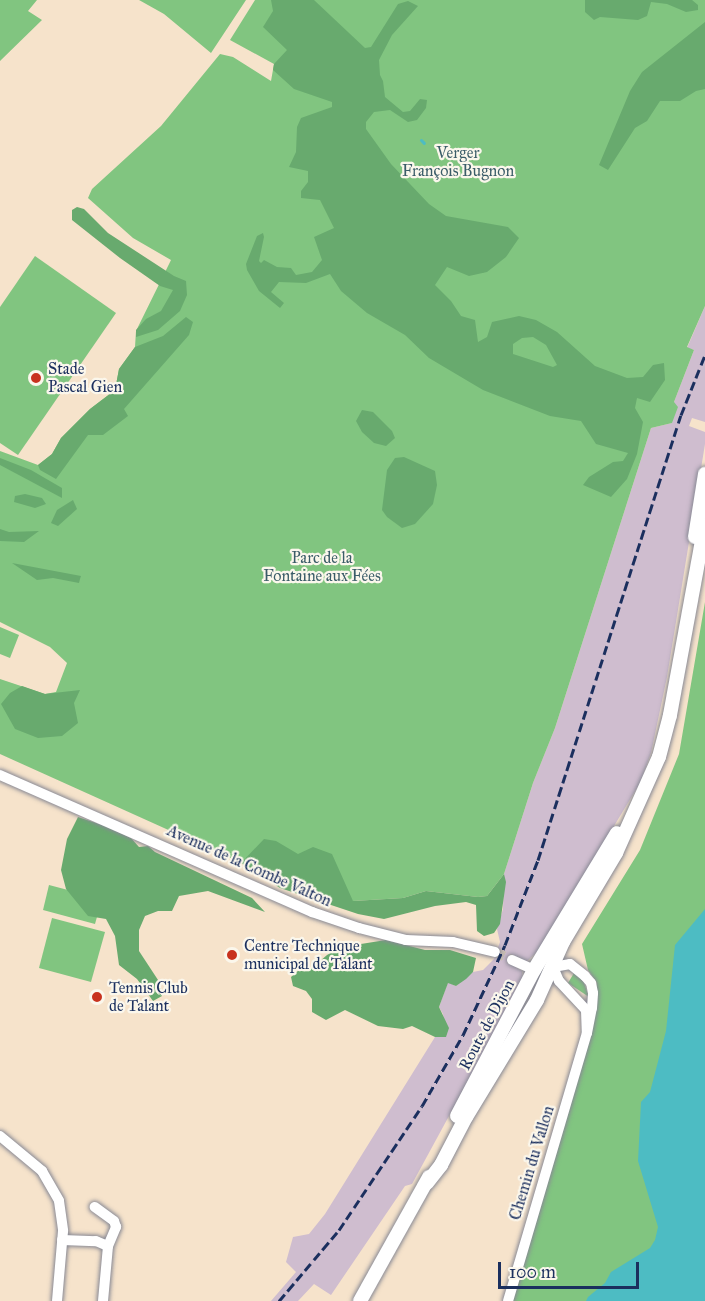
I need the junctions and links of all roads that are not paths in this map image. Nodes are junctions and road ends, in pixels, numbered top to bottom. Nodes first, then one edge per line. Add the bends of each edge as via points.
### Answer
1 (705, 474) edge
2 (701, 498) junction
3 (705, 525) edge
4 (699, 563) junction
5 (693, 585) junction
6 (0, 775) edge
7 (638, 802) junction
8 (562, 924) junction
9 (495, 952) tunnel mouth
10 (512, 960) tunnel mouth
11 (553, 967) junction
12 (534, 970) junction
13 (587, 1033) junction
14 (482, 1092) junction
15 (0, 1136) edge
16 (427, 1183) junction
17 (95, 1207) dead end
18 (62, 1240) junction
19 (108, 1246) junction
20 (57, 1301) edge
21 (103, 1301) edge
22 (360, 1301) edge
23 (508, 1301) edge

1 - 2 main road
2 - 4 main road via 696,552
2 - 5 main road via 689,572
3 - 4 main road
4 - 5 main road
5 - 7 main road via 665,738
6 - 9 street, Avenue de la Combe Valton via 340,922 406,940 453,942
7 - 8 main road
7 - 11 main road, Route de Dijon via 616,853
8 - 11 main road via 552,952
8 - 12 main road
10 - 12 street
11 - 12 main road
11 - 13 street, Chemin du Vallon via 559,981 586,1010
11 - 13 street, Chemin du Vallon via 570,964 591,983
11 - 14 main road, Route de Dijon
12 - 14 main road, Route de Dijon via 529,994 495,1057
12 - 16 main road, Route de Dijon via 462,1106
13 - 23 street, Chemin du Vallon
14 - 16 main road, Route de Dijon
15 - 18 street via 51,1183 62,1211
16 - 22 main road, Route de Dijon
17 - 19 street via 116,1227
18 - 19 street via 96,1241
18 - 20 street
19 - 21 street

